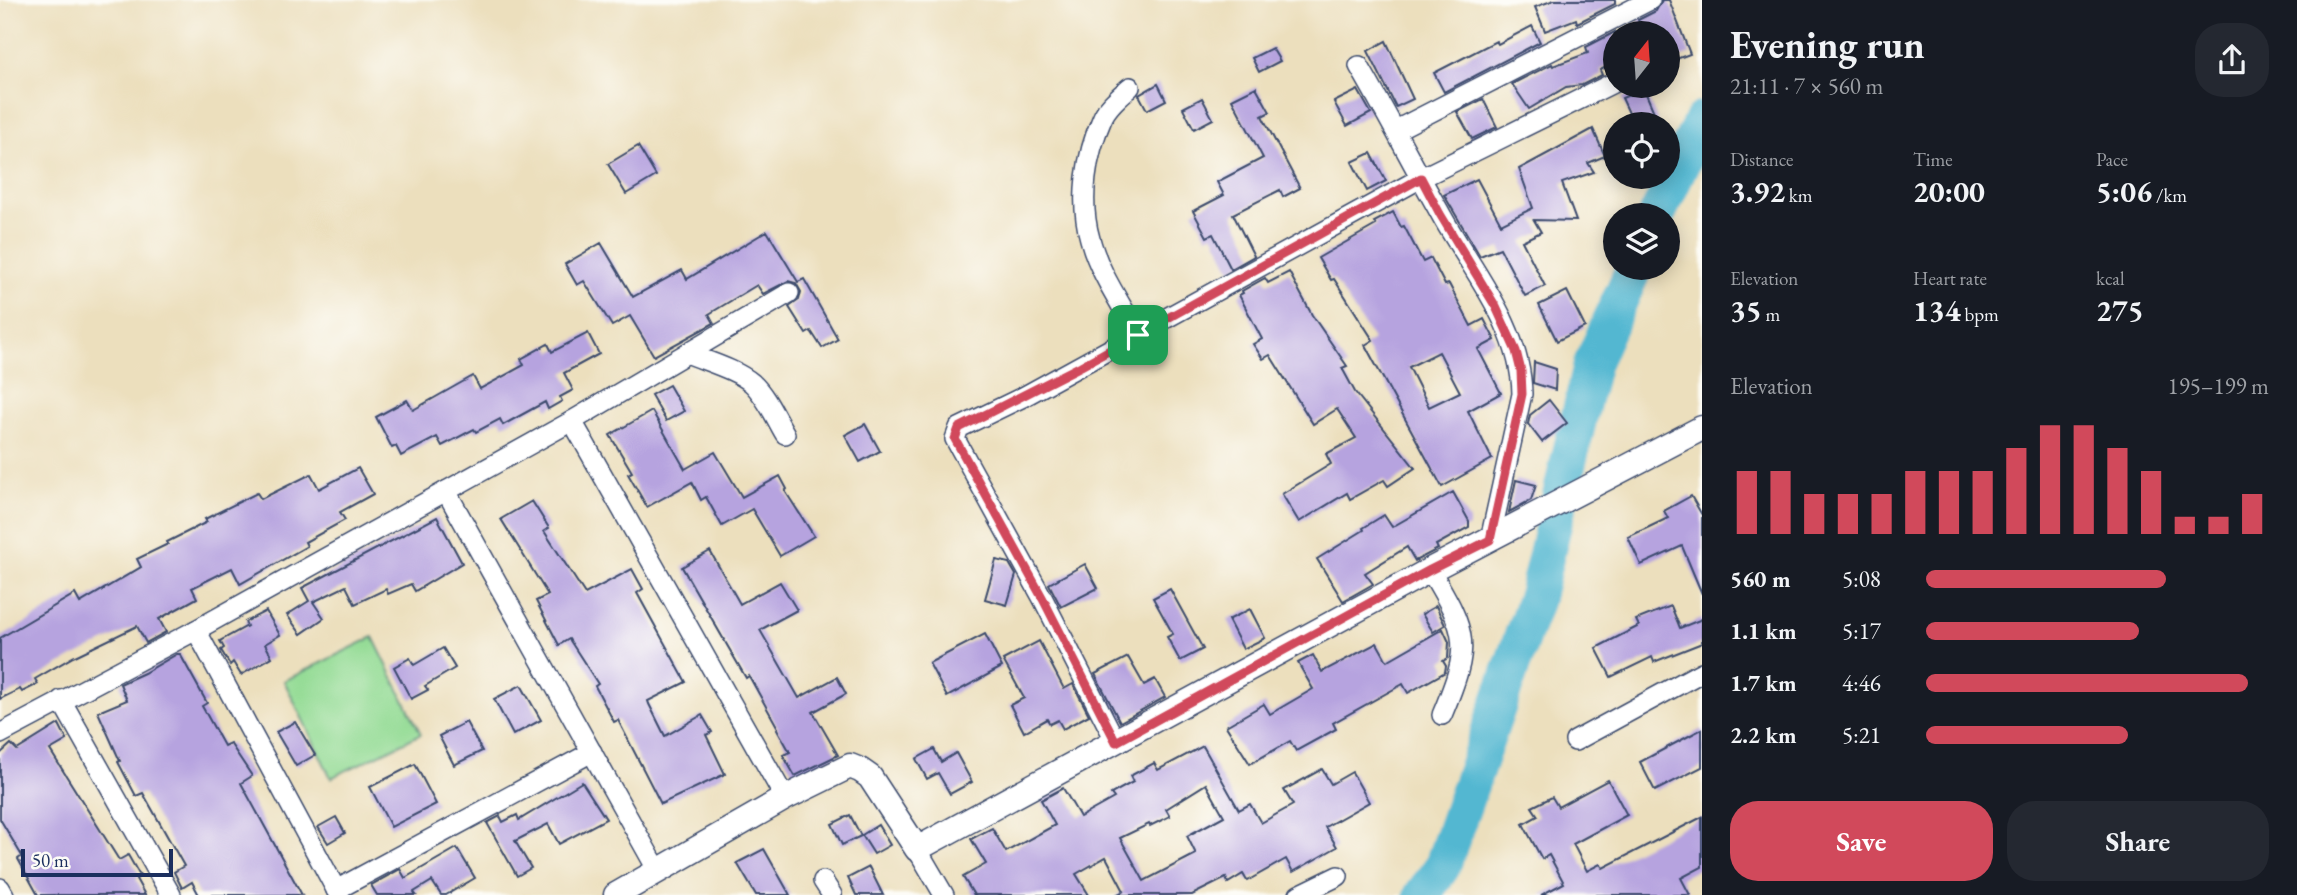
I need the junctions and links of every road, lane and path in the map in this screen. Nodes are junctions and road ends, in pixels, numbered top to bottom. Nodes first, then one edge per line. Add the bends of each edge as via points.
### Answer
1 (1650, 0) edge
2 (1359, 66) dead end
3 (1130, 87) dead end
4 (1603, 88) edge
5 (1396, 130) junction
6 (1421, 178) junction
7 (789, 293) dead end
8 (1138, 335) junction
9 (687, 353) junction
10 (572, 421) junction
11 (1702, 428) edge
12 (785, 434) dead end
13 (446, 491) junction
14 (1490, 540) junction
15 (1430, 570) junction
16 (196, 630) junction
17 (1702, 672) edge
18 (61, 700) junction
19 (1442, 715) dead end
20 (0, 734) edge
21 (1575, 741) dead end
22 (1116, 742) junction
23 (592, 752) junction
24 (785, 798) junction
25 (917, 849) junction
26 (658, 871) junction
27 (1338, 876) dead end
28 (0, 888) edge
29 (337, 892) edge
30 (4, 895) edge
31 (171, 895) edge
32 (616, 895) edge
33 (944, 895) edge
34 (1299, 895) edge

1 - 5 street
2 - 5 street
3 - 8 street via 1102,117 1089,159 1084,201 1090,239 1100,264
4 - 6 street
5 - 6 street
6 - 8 street
6 - 14 street via 1496,307 1521,371 1520,404
7 - 9 street
8 - 22 street via 955,434
9 - 10 street
9 - 12 street via 751,383
10 - 13 street
10 - 24 street
11 - 14 street
13 - 16 street
13 - 23 street
14 - 15 street
15 - 19 street via 1451,605 1463,638 1458,676
15 - 22 street
16 - 18 street
16 - 29 street
17 - 21 street
18 - 20 street
18 - 31 street
22 - 25 street
23 - 26 street
23 - 29 street
24 - 25 street via 850,766 860,769 870,777
24 - 26 street
25 - 33 street
26 - 32 street
27 - 34 street
28 - 30 street

